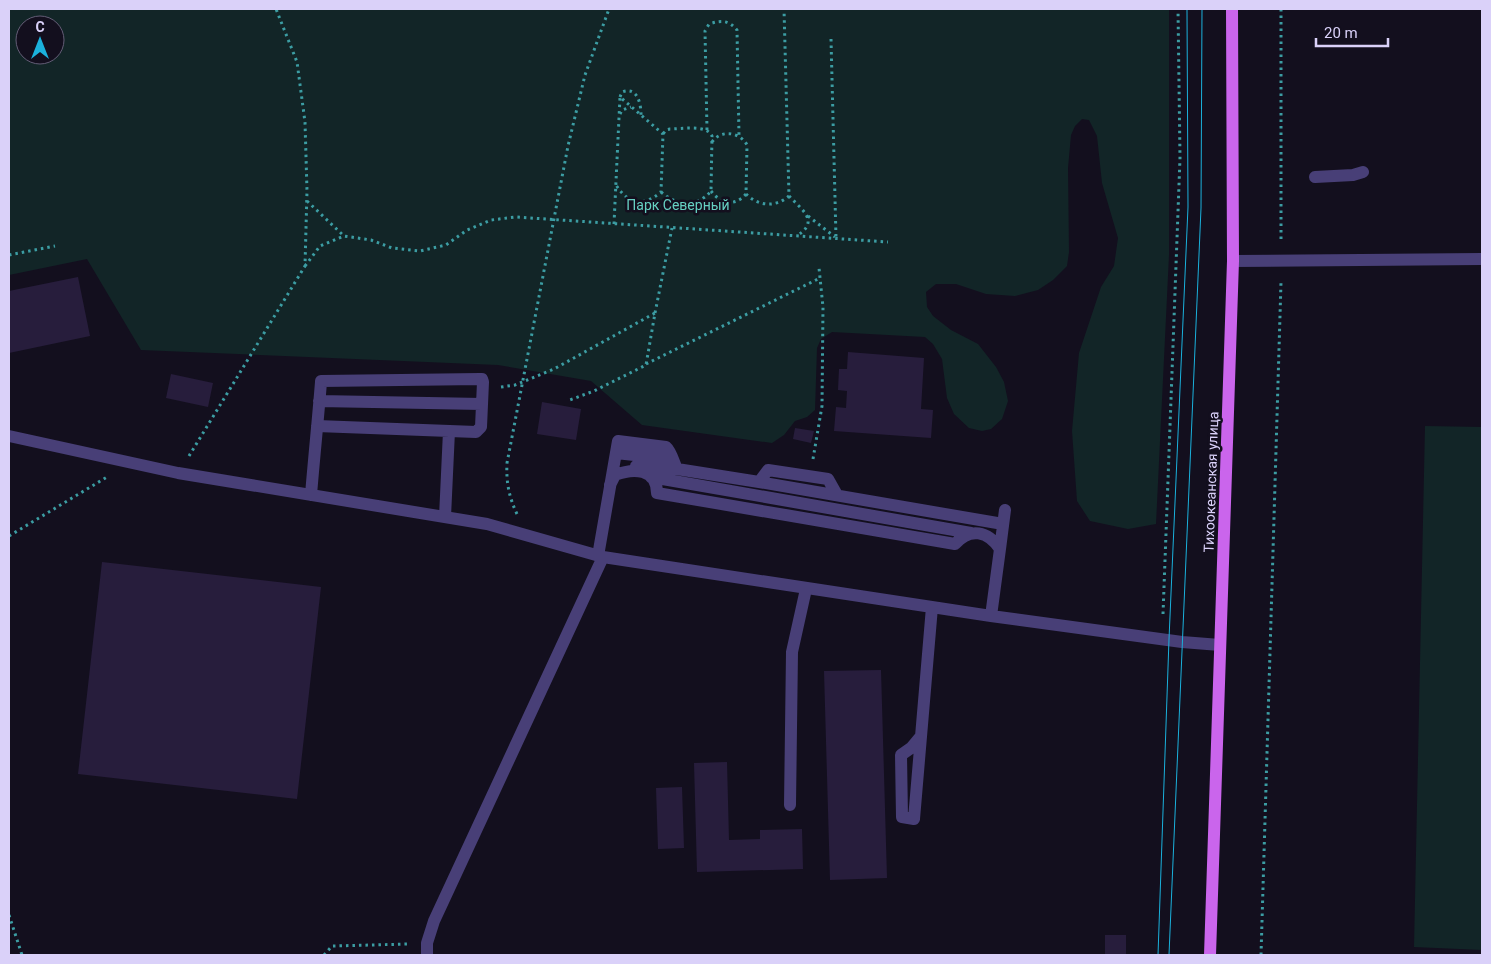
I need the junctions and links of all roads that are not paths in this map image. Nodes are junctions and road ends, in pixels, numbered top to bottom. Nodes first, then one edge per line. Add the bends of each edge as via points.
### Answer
1 (1232, 9) edge
2 (1363, 172) dead end
3 (1315, 177) dead end
4 (1482, 259) edge
5 (1233, 261) junction
6 (319, 401) junction
7 (482, 404) junction
8 (317, 426) junction
9 (448, 431) junction
10 (9, 436) edge
11 (759, 482) junction
12 (610, 485) junction
13 (837, 495) junction
14 (311, 496) junction
15 (1006, 510) dead end
16 (444, 517) junction
17 (1003, 530) junction
18 (1000, 549) junction
19 (600, 556) junction
20 (806, 589) junction
21 (932, 607) junction
22 (991, 616) junction
23 (1220, 645) junction
24 (921, 736) junction
25 (790, 805) dead end
26 (427, 949) edge
27 (1210, 955) edge

1 - 5 main road, Тихоокеанская улица
2 - 3 street
4 - 5 street
5 - 23 main road, Тихоокеанская улица
6 - 7 street
6 - 7 street via 322,380 482,379
6 - 8 street
7 - 9 street via 480,430
8 - 9 street
8 - 14 street
9 - 16 street
10 - 14 street via 178,473
11 - 12 street via 674,464 615,459
11 - 13 street
11 - 13 street via 768,470 810,476 828,479
12 - 18 street via 615,475 628,470 641,471 651,476 657,493 666,495 955,544 962,536 985,534
12 - 19 street
13 - 17 street via 951,515
14 - 16 street
15 - 17 street
16 - 19 street via 486,524
17 - 18 street
18 - 22 street
19 - 20 street
19 - 26 street via 434,921
20 - 21 street
20 - 25 street via 792,652
21 - 22 street
21 - 24 street
22 - 23 street
23 - 27 main road, Тихоокеанская улица
24 - 24 street via 920,755 914,819 902,817 901,755

